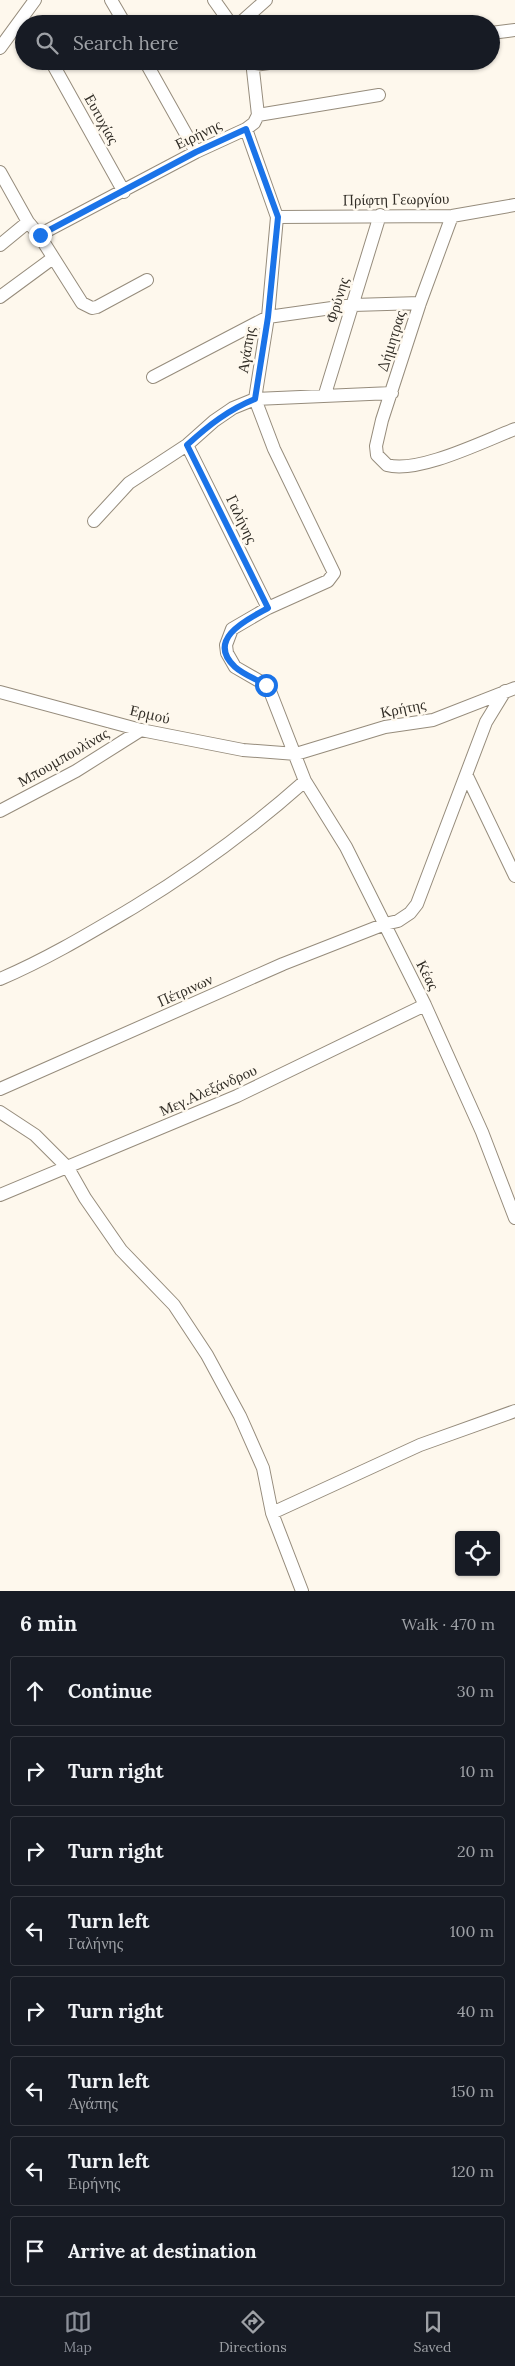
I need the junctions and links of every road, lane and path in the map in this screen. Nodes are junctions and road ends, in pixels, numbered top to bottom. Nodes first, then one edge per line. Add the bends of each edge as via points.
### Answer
1 (35, 0) edge
2 (112, 0) edge
3 (214, 0) edge
4 (266, 0) edge
5 (29, 15) edge
6 (120, 15) edge
7 (225, 15) edge
8 (249, 15) edge
9 (515, 30) edge
10 (15, 32) edge
11 (500, 32) edge
12 (0, 48) edge
13 (56, 70) edge
14 (150, 70) edge
15 (254, 70) edge
16 (379, 95) dead end
17 (258, 115) junction
18 (246, 129) junction
19 (196, 152) junction
20 (0, 172) edge
21 (124, 192) junction
22 (515, 205) edge
23 (380, 215) junction
24 (452, 216) junction
25 (278, 217) junction
26 (28, 222) junction
27 (40, 235) junction
28 (0, 245) edge
29 (53, 258) junction
30 (147, 280) dead end
31 (0, 297) edge
32 (420, 303) junction
33 (353, 305) junction
34 (268, 317) junction
35 (153, 377) dead end
36 (392, 393) junction
37 (325, 394) junction
38 (255, 399) junction
39 (515, 429) edge
40 (187, 445) junction
41 (94, 521) dead end
42 (332, 564) joint
43 (268, 608) junction
44 (510, 689) edge
45 (0, 692) edge
46 (141, 730) junction
47 (296, 754) junction
48 (467, 776) junction
49 (306, 782) junction
50 (0, 811) edge
51 (515, 876) edge
52 (385, 924) junction
53 (0, 979) edge
54 (425, 1005) junction
55 (0, 1089) edge
56 (0, 1112) edge
57 (68, 1168) junction
58 (0, 1195) edge
59 (515, 1218) edge
60 (515, 1411) edge
61 (272, 1513) junction
62 (302, 1591) edge

1 - 5 street
2 - 6 street
3 - 7 street
4 - 8 street
9 - 11 street
10 - 12 street
13 - 21 street, Ευτυχίας
14 - 19 street
15 - 17 street
16 - 17 street
17 - 18 street, Ειρήνης
18 - 19 street, Ειρήνης
18 - 25 street, Αγάπης
19 - 21 street, Ειρήνης
20 - 26 street
21 - 27 street, Ειρήνης
22 - 24 street, Πρίφτη Γεωργίου
23 - 24 street, Πρίφτη Γεωργίου
23 - 25 street, Πρίφτη Γεωργίου
23 - 33 street, Φρύνης
24 - 32 street, Δήμητρας
25 - 34 street, Αγάπης
26 - 27 street
26 - 28 street
27 - 29 street
29 - 30 street via 78,298 92,308
29 - 31 street
32 - 33 street
32 - 36 street, Δήμητρας
33 - 34 street
33 - 37 street, Φρύνης
34 - 35 street
34 - 38 street, Αγάπης
36 - 37 street
36 - 39 street, Δήμητρας via 376,446 382,462 396,467 408,467 446,456
37 - 38 street
38 - 40 street via 233,408
38 - 42 street, Αγάπης via 274,449
40 - 41 street via 129,483
40 - 43 street, Γαλήνης
42 - 43 street, Κέας via 334,573 328,581
43 - 47 street, Κέας via 232,629 226,645 227,653 235,667 268,686
44 - 47 street, Κρήτης via 433,720 385,727
44 - 48 street, Πέτρινων via 486,722
45 - 46 street, Ερμού
46 - 47 street, Ερμού via 243,750
46 - 50 street, Μπουμπουλίνας via 76,771
47 - 49 street, Κέας
48 - 51 street
48 - 52 street, Πέτρινων via 417,904 398,922
49 - 52 street, Κέας via 346,847
49 - 53 street via 177,882 93,932
52 - 54 street, Κέας
52 - 55 street, Πέτρινων via 284,964
54 - 57 street, Μεγ.Αλεξάνδρου via 236,1096
54 - 59 street, Κέας via 482,1132
56 - 57 street via 35,1135
57 - 58 street, Μεγ.Αλεξάνδρου
57 - 61 street via 121,1250 174,1305 207,1355 240,1416 262,1468
60 - 61 street via 420,1445
61 - 62 street

